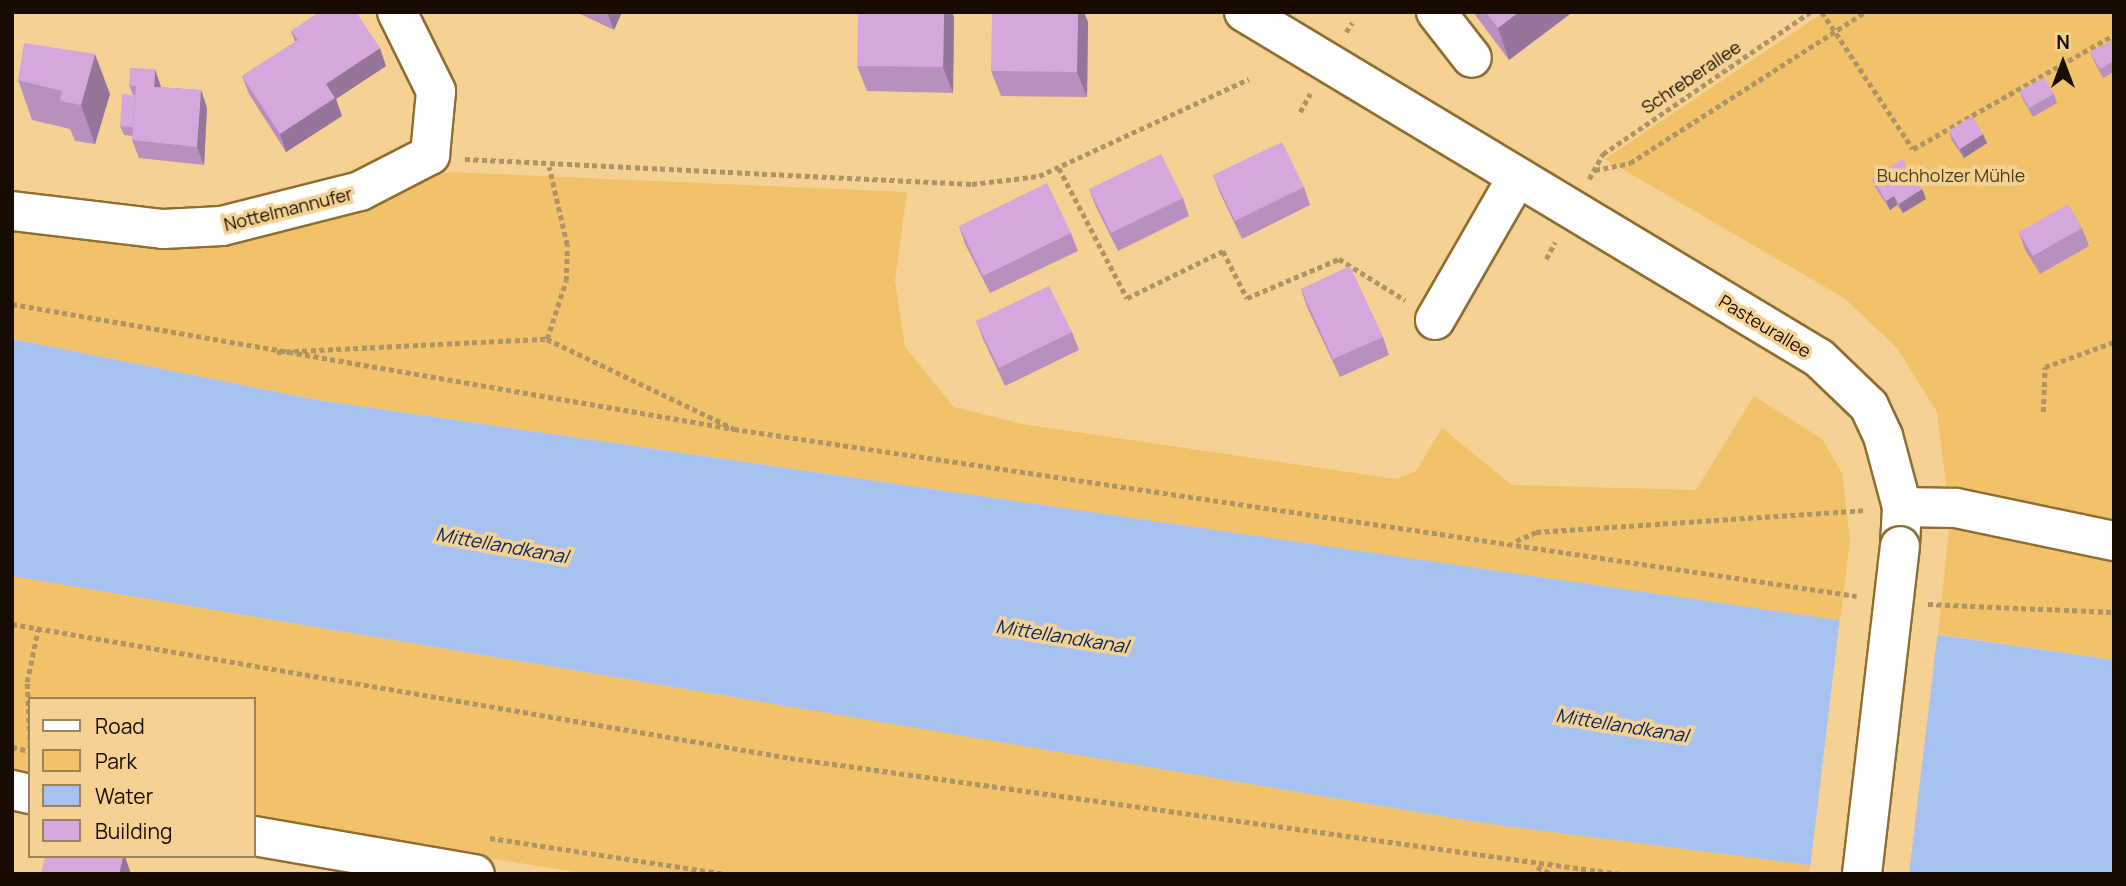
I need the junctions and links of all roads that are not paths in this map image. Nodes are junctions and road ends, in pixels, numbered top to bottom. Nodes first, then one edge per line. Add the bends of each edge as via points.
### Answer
1 (397, 12) edge
2 (1436, 12) edge
3 (1255, 15) edge
4 (1472, 58) dead end
5 (1516, 179) junction
6 (12, 211) edge
7 (1435, 320) road end
8 (1902, 507) junction
9 (2114, 541) edge
10 (256, 836) edge
11 (475, 874) edge
12 (1862, 874) edge

1 - 6 street, Nottelmannufer via 436,91 430,155 360,191 222,226 163,229
2 - 4 street
3 - 5 street, Pasteurallee
5 - 7 street
5 - 8 street, Pasteurallee via 1819,358 1869,406 1896,468
8 - 9 street via 1956,508
8 - 12 street, Pasteurallee, bridge
10 - 11 street

